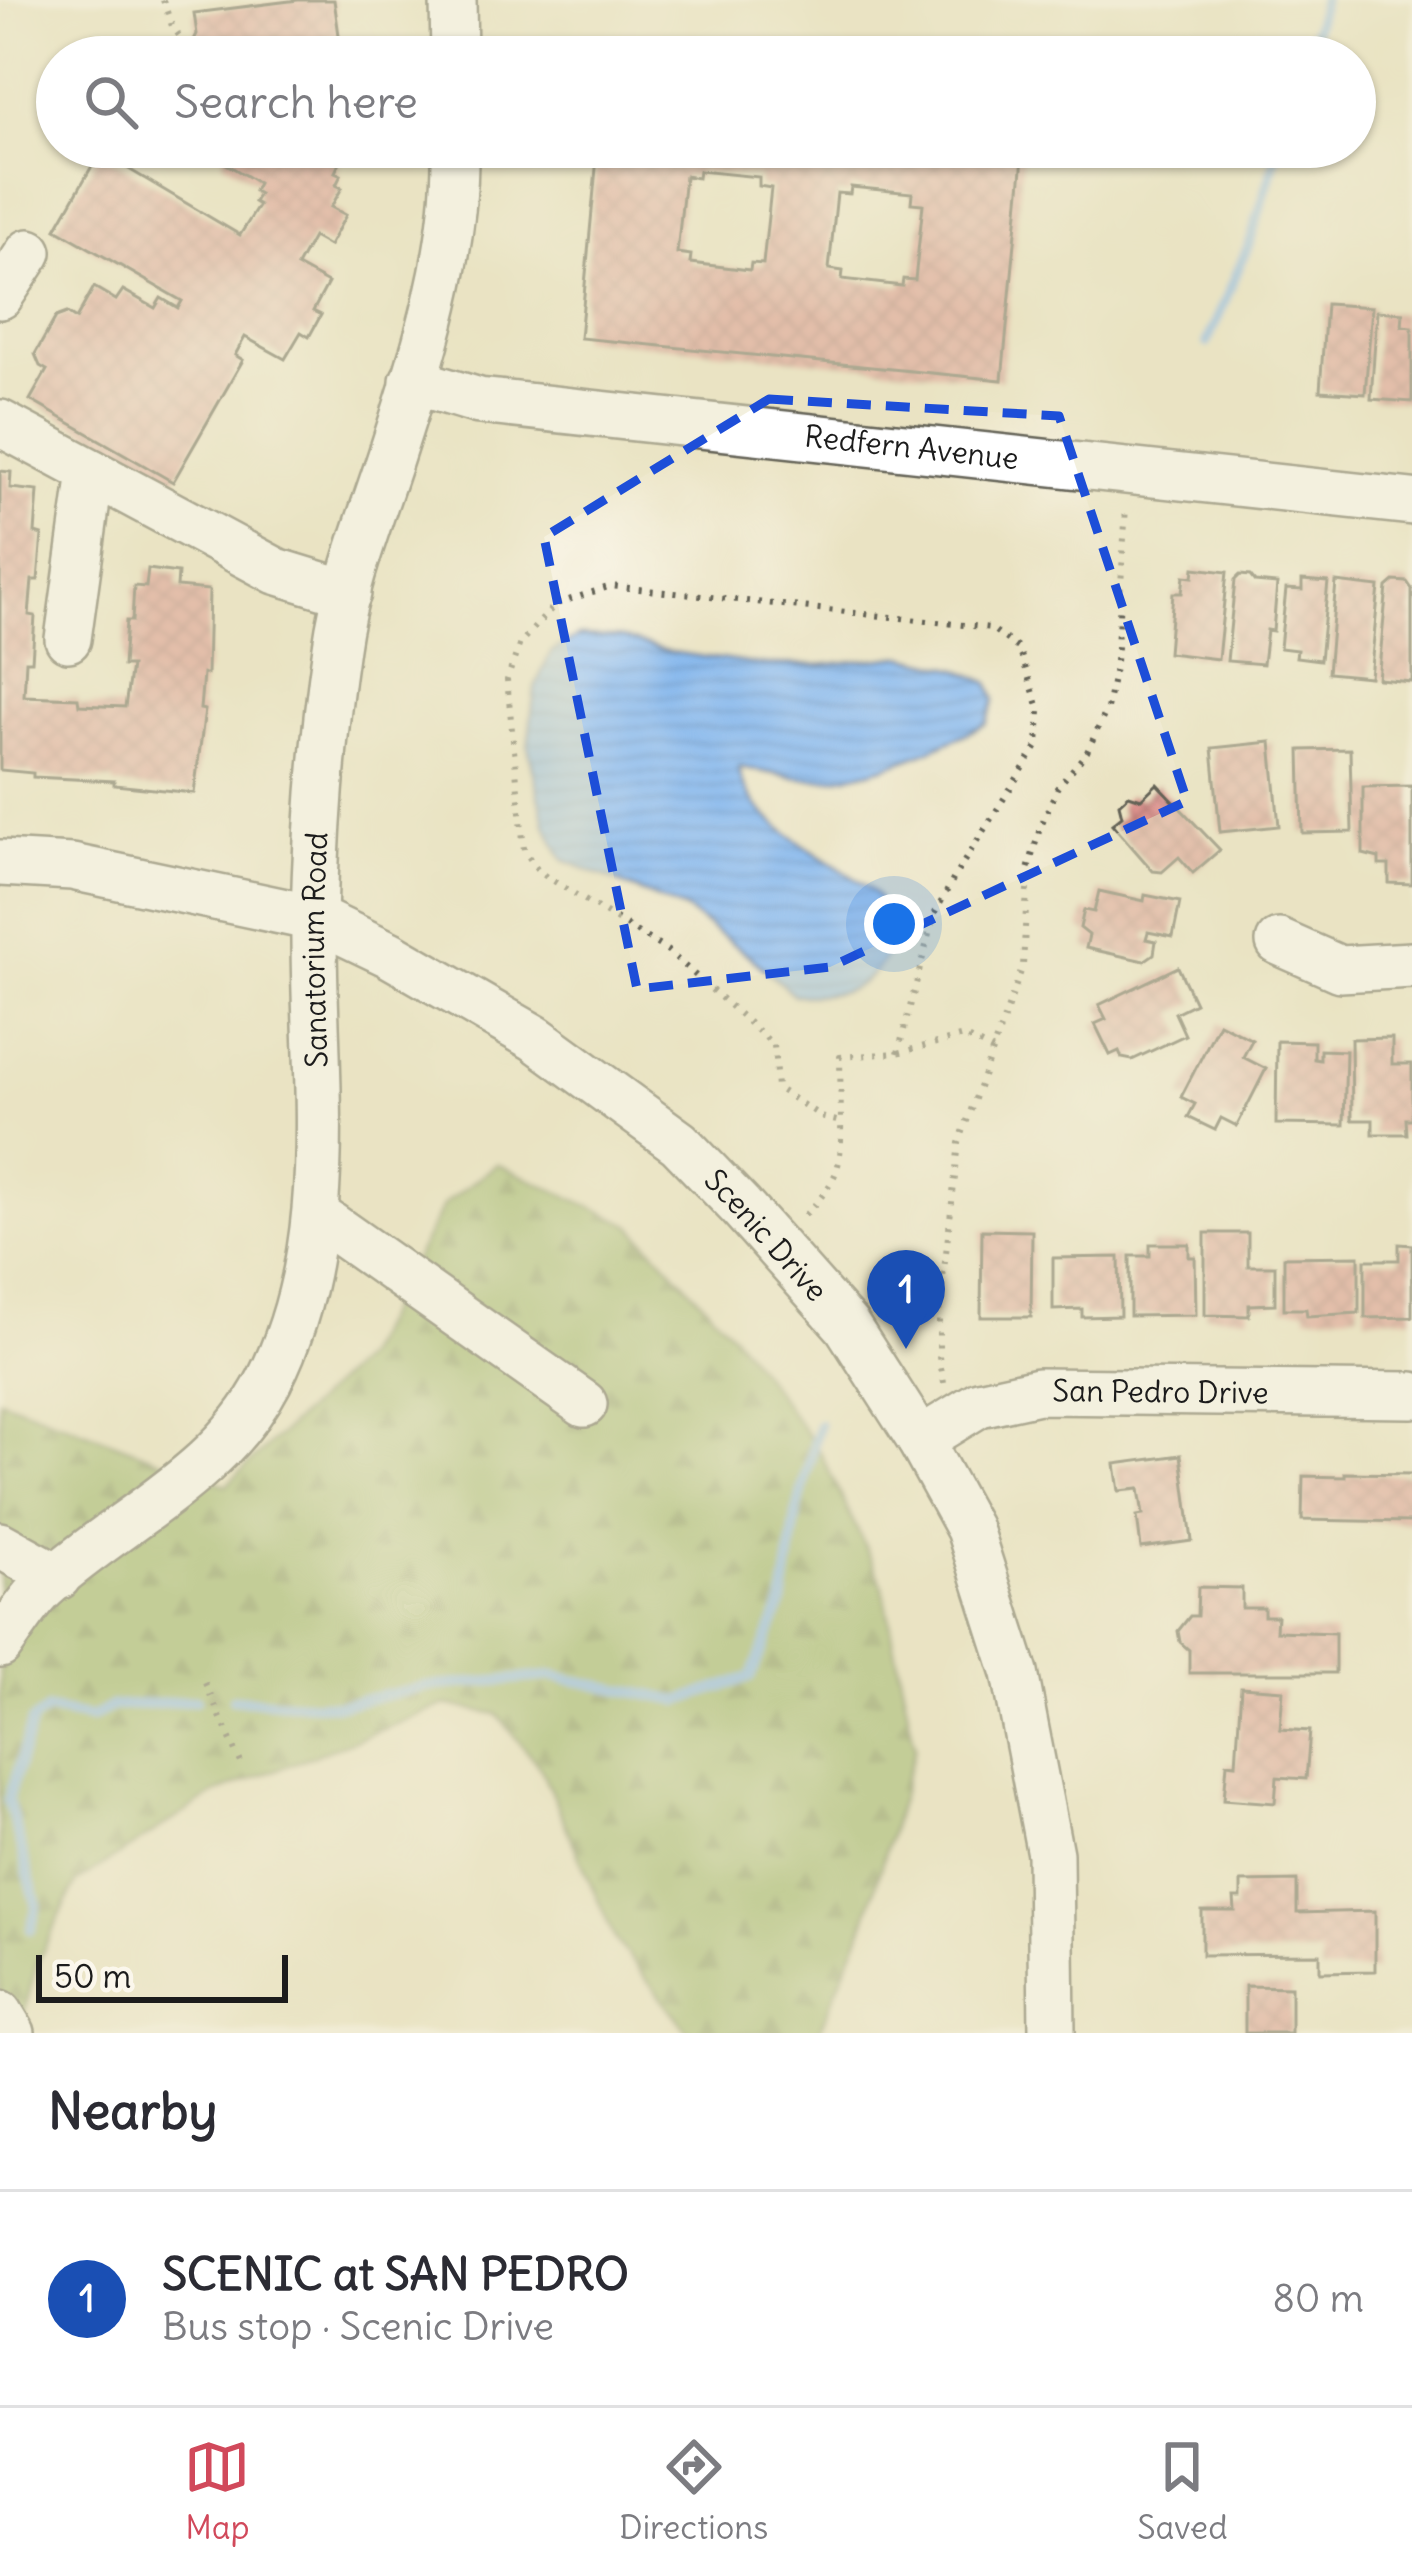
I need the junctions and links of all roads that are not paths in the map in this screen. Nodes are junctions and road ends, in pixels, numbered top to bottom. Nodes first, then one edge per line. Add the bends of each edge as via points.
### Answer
1 (453, 0) edge
2 (454, 36) edge
3 (455, 168) edge
4 (29, 252) dead end
5 (0, 296) edge
6 (413, 382) junction
7 (0, 423) edge
8 (92, 472) junction
9 (1412, 502) edge
10 (348, 593) junction
11 (68, 639) dead end
12 (0, 863) edge
13 (314, 918) junction
14 (1279, 942) dead end
15 (1412, 965) edge
16 (316, 1215) junction
17 (1412, 1395) edge
18 (584, 1404) dead end
19 (920, 1440) junction
20 (0, 1545) edge
21 (58, 1577) junction
22 (0, 1645) edge
23 (0, 2013) edge
24 (12, 2033) edge
25 (1052, 2033) edge

1 - 2 street
3 - 6 street, Sanatorium Road via 438,295
4 - 5 street
6 - 9 street, Redfern Avenue via 479,401
6 - 10 street, Sanatorium Road
7 - 8 street
8 - 10 street via 276,571
8 - 11 street
10 - 13 street, Sanatorium Road via 336,644
12 - 13 street, Scenic Drive via 72,867
13 - 16 street, Sanatorium Road
13 - 19 street, Scenic Drive via 536,1038 679,1143 847,1326
14 - 15 street via 1340,969
16 - 18 street
16 - 21 street, Sanatorium Road via 298,1306 268,1382 230,1439
17 - 19 street, San Pedro Drive via 1038,1391 980,1404
19 - 25 street, Scenic Drive via 969,1529 1016,1673 1049,1854
20 - 21 street
21 - 22 street, Sanatorium Road
23 - 24 street

